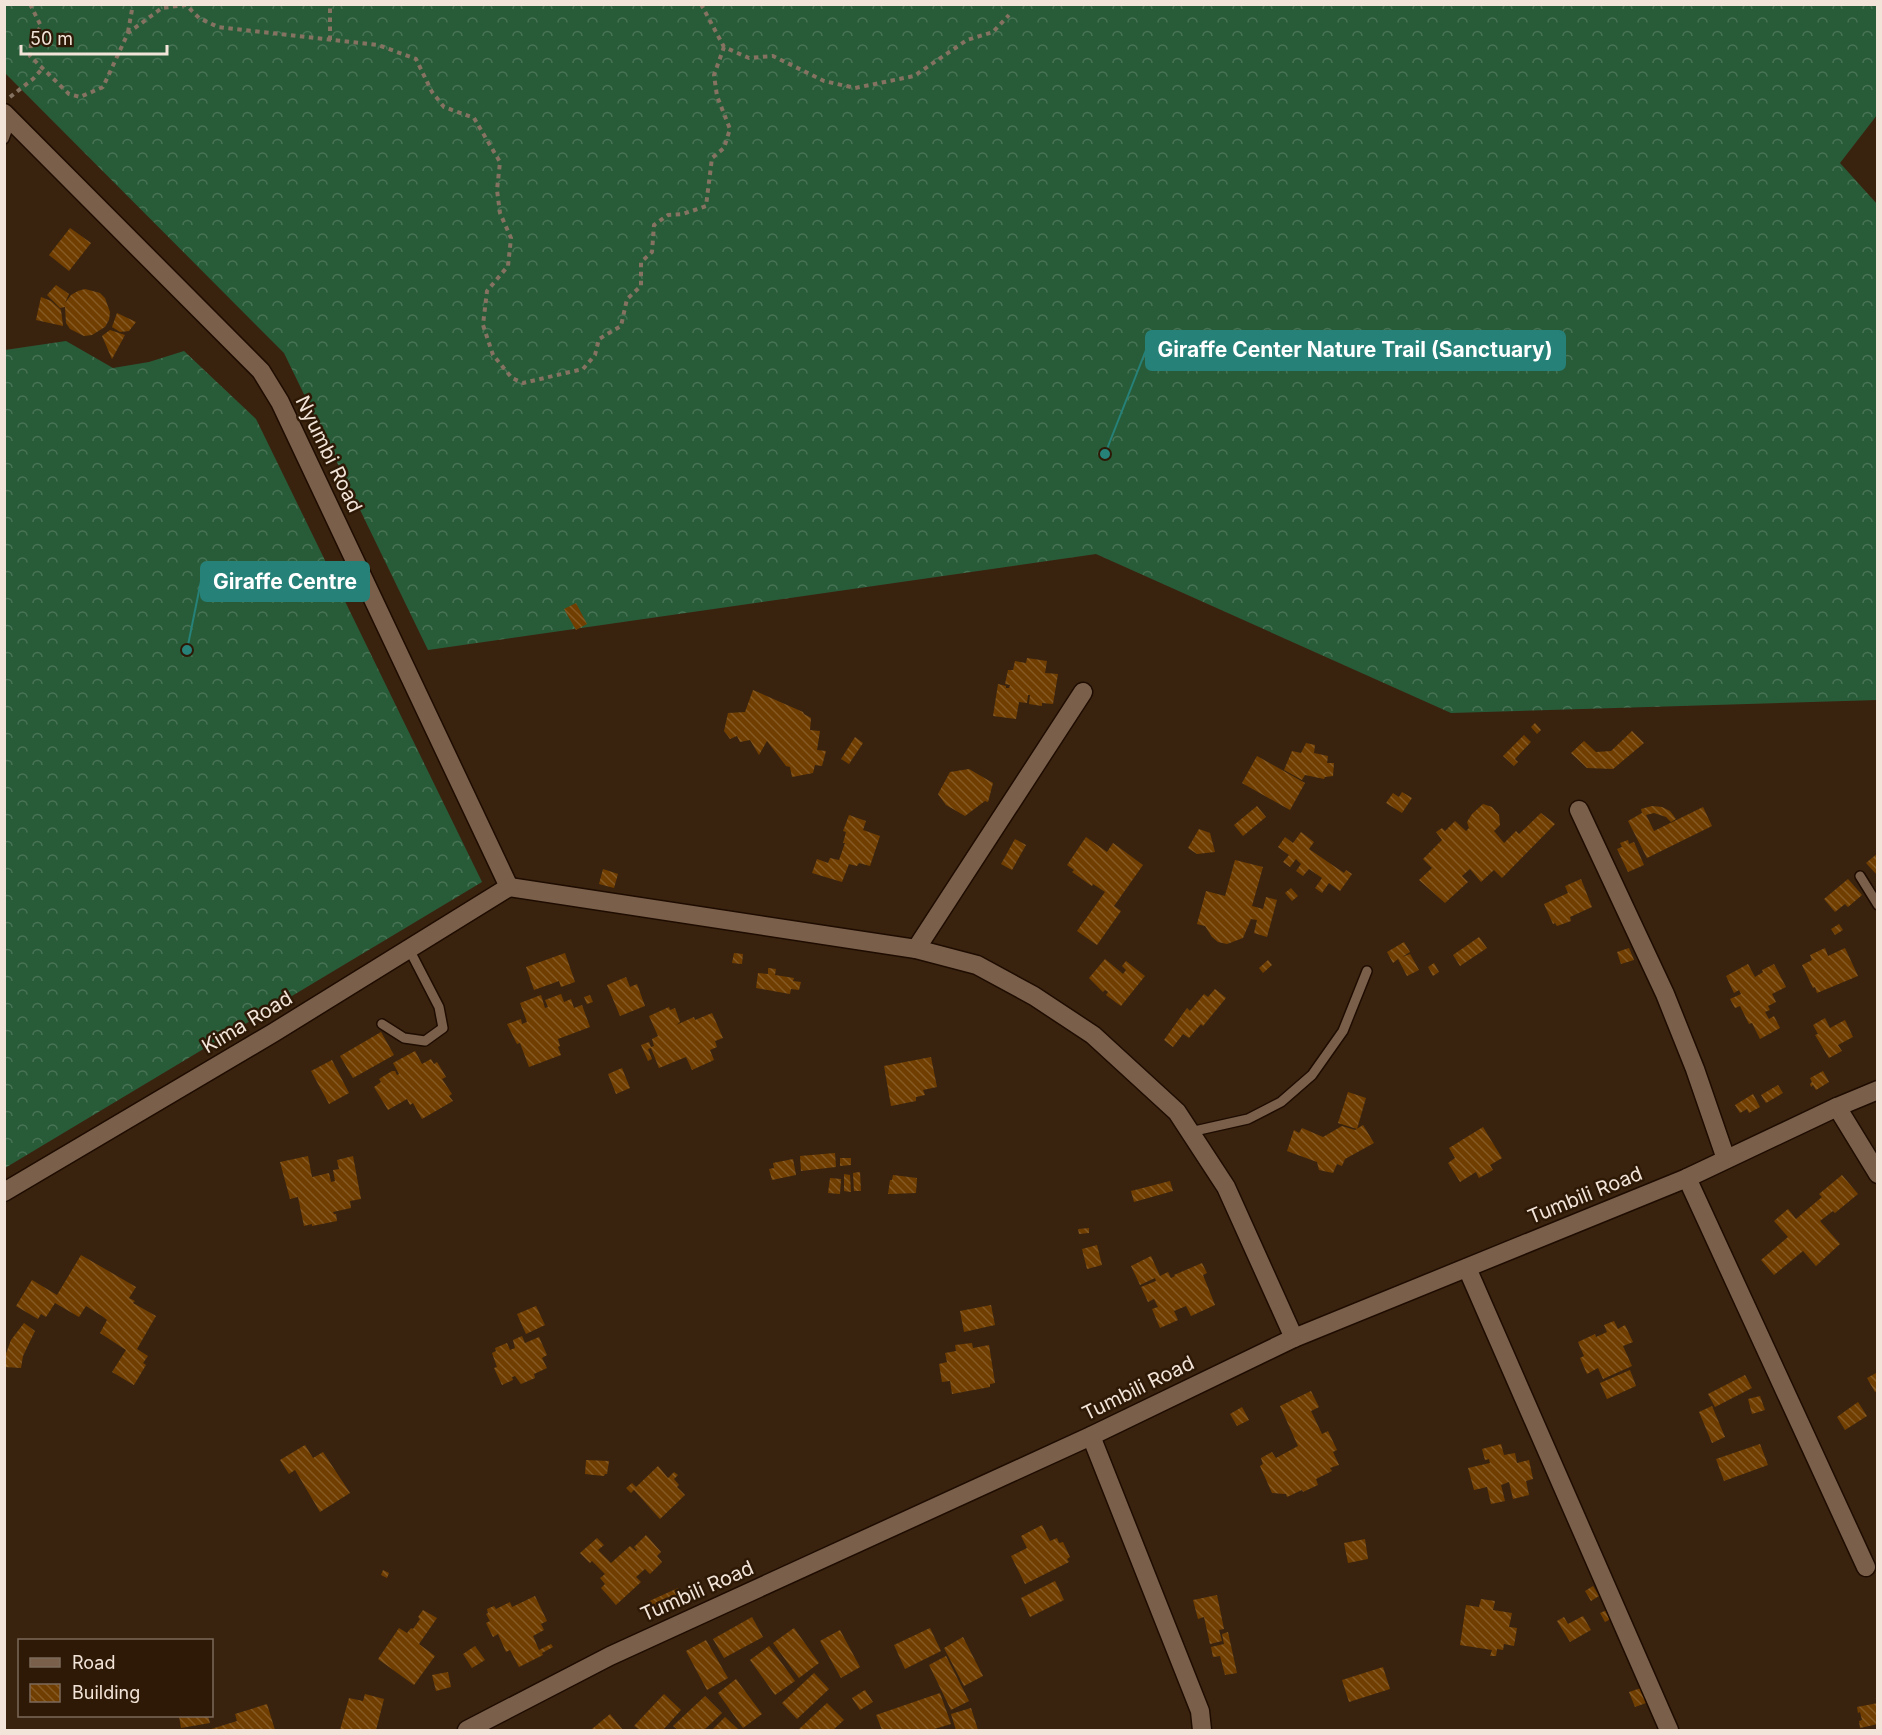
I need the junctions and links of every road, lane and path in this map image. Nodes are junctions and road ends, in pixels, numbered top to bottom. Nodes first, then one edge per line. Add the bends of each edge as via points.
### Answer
1 (30, 4) edge
2 (133, 4) edge
3 (330, 4) edge
4 (700, 4) edge
5 (1009, 15) dead end
6 (128, 33) junction
7 (330, 40) junction
8 (724, 46) junction
9 (42, 69) junction
10 (4, 102) edge
11 (8, 116) edge
12 (4, 139) edge
13 (1083, 692) dead end
14 (1579, 810) dead end
15 (1860, 876) dead end
16 (509, 887) junction
17 (1878, 905) edge
18 (409, 949) junction
19 (916, 949) junction
20 (1367, 971) dead end
21 (382, 1024) dead end
22 (1878, 1090) edge
23 (1837, 1107) junction
24 (1190, 1132) junction
25 (1726, 1159) junction
26 (1878, 1174) edge
27 (1687, 1178) junction
28 (4, 1192) edge
29 (1467, 1268) junction
30 (1294, 1338) junction
31 (1091, 1436) junction
32 (1866, 1567) dead end
33 (466, 1731) edge
34 (1202, 1731) edge
35 (1669, 1731) edge

1 - 9 path via 41,26 31,43 30,56
2 - 6 path
3 - 7 path
4 - 8 path
5 - 8 path via 993,32 967,40 914,76 855,88 824,81 773,56 749,58
6 - 7 path via 162,8 186,5 218,27
6 - 9 path via 103,87 80,97 69,94
7 - 8 path via 378,45 416,59 444,107 474,118 500,162 500,213 511,238 508,266 487,291 483,325 494,355 512,378 523,383 583,369 595,355 599,339 621,326 627,299 641,286 641,262 652,252 654,225 668,215 706,206 712,158 724,148 730,129 717,96 714,75
9 - 10 path
11 - 12 lane
11 - 16 street, Nyumbi Road via 261,370 280,402
13 - 19 street
14 - 25 street via 1665,994
15 - 17 lane
16 - 18 street, Kima Road
16 - 19 street
18 - 21 lane via 439,1007 443,1028 425,1041 404,1038
18 - 28 street, Kima Road
19 - 24 street via 977,965 1093,1035 1178,1112
20 - 24 lane via 1343,1031 1312,1075 1281,1102 1248,1119
22 - 23 street, Tumbili Road
23 - 25 street, Tumbili Road
23 - 26 street
24 - 30 street via 1226,1187
25 - 27 street, Tumbili Road
27 - 29 street, Tumbili Road
27 - 32 street
29 - 30 street, Tumbili Road
29 - 35 street
30 - 31 street, Tumbili Road
31 - 33 street, Tumbili Road via 610,1656
31 - 34 street via 1200,1711

